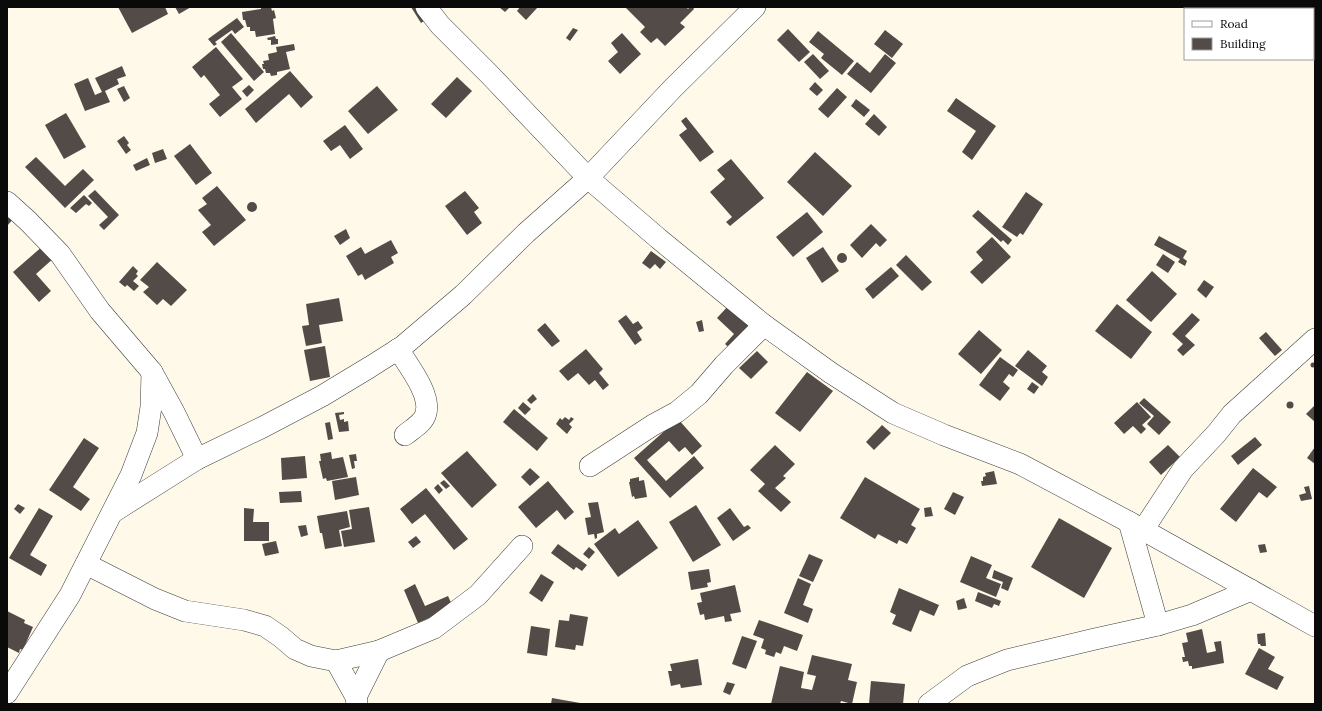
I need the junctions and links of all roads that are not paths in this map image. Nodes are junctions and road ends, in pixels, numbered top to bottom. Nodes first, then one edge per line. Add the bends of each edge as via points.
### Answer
1 (426, 7) edge
2 (755, 7) edge
3 (588, 178) junction
4 (7, 202) edge
5 (764, 324) junction
6 (1315, 339) edge
7 (398, 349) junction
8 (152, 372) junction
9 (405, 435) dead end
10 (197, 459) junction
11 (590, 466) dead end
12 (113, 512) junction
13 (1136, 526) junction
14 (522, 546) dead end
15 (86, 564) junction
16 (1251, 590) junction
17 (1158, 625) junction
18 (1315, 626) edge
19 (379, 651) junction
20 (336, 660) junction
21 (7, 692) edge
22 (357, 701) edge
23 (929, 704) edge

1 - 3 street via 440,25
2 - 3 street via 673,88
3 - 5 street
3 - 7 street via 526,233 463,295
4 - 8 street via 60,254 100,310
5 - 11 street via 700,394 677,412
5 - 13 street via 893,413 1020,464
6 - 13 street via 1232,414
7 - 9 street via 426,400 426,413 421,423
7 - 10 street via 322,396
8 - 10 street
8 - 12 street via 148,433
10 - 12 street
12 - 15 street
13 - 16 street
13 - 17 street
14 - 19 street via 478,595 434,628
15 - 20 street via 155,599 185,611 244,620 265,626 295,649 312,656
15 - 21 street via 70,595
16 - 17 street via 1192,615
16 - 18 street
17 - 23 street via 1007,660 967,676
19 - 20 street
19 - 22 street
20 - 22 street

